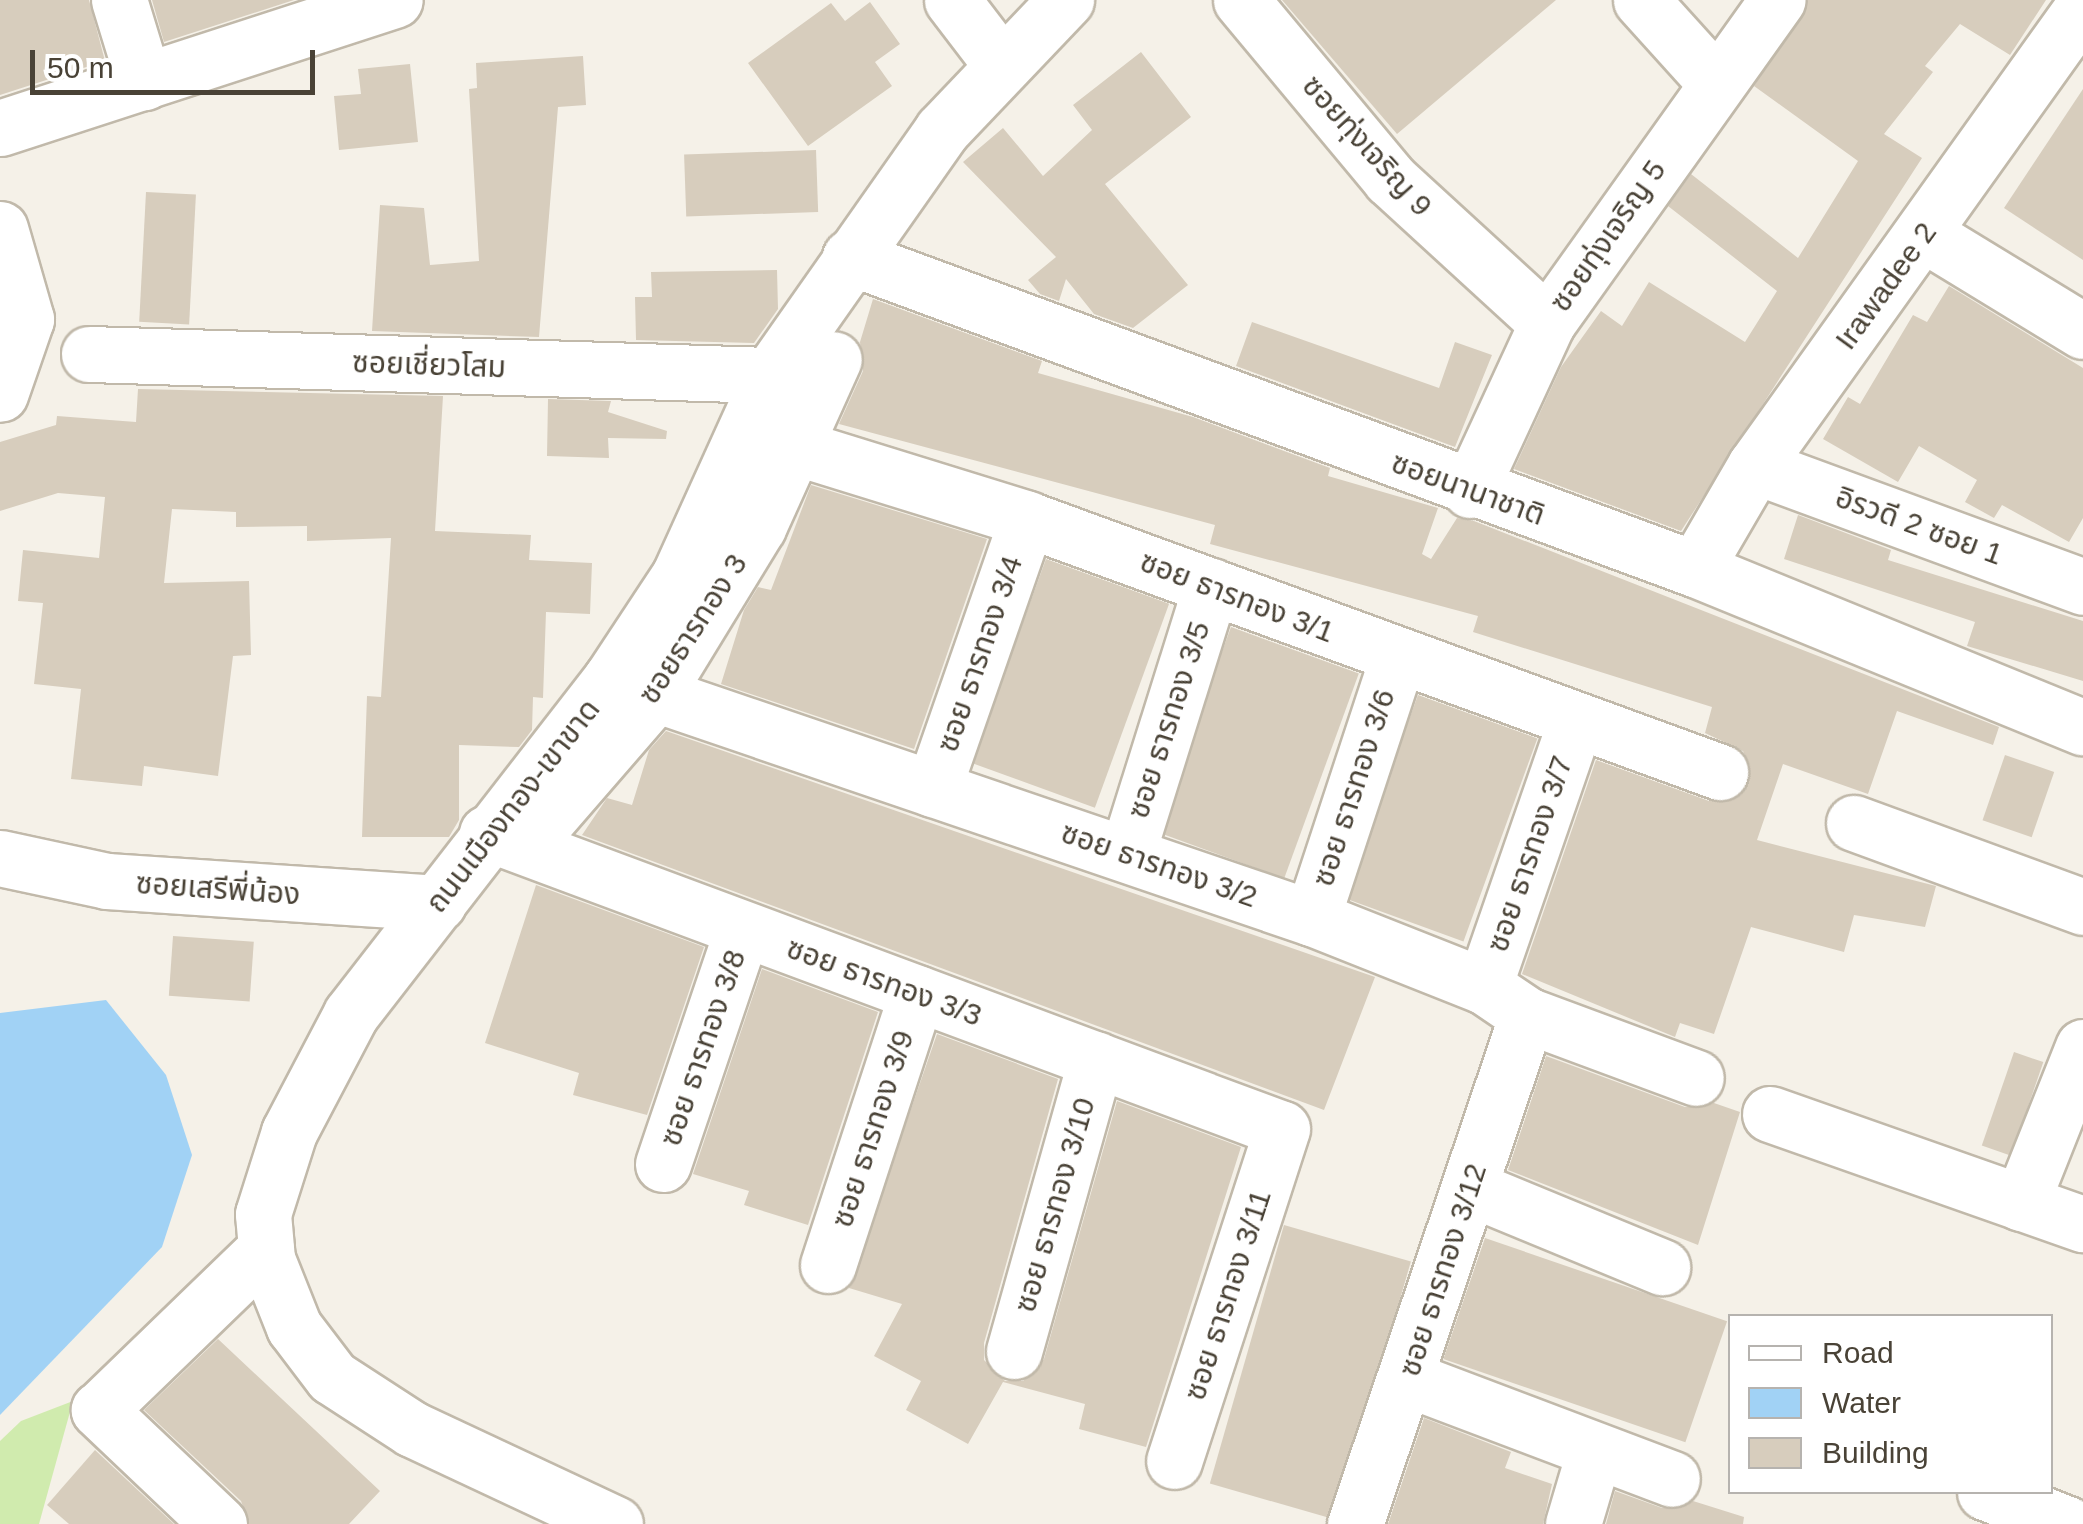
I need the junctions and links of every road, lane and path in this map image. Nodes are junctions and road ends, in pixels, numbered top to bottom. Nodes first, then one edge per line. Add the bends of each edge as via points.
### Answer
1 (119, 0) edge
2 (952, 0) edge
3 (1241, 0) edge
4 (1641, 0) edge
5 (1777, 0) edge
6 (388, 1) edge
7 (1045, 7) edge
8 (2075, 35) edge
9 (1001, 64) junction
10 (144, 82) junction
11 (1715, 82) junction
12 (0, 128) edge
13 (0, 229) edge
14 (1924, 234) junction
15 (850, 257) junction
16 (1547, 323) junction
17 (2083, 331) edge
18 (88, 354) dead end
19 (834, 358) dead end
20 (770, 375) junction
21 (0, 394) edge
22 (771, 440) junction
23 (1755, 466) junction
24 (1470, 490) junction
25 (1027, 519) junction
26 (1695, 570) junction
27 (1211, 586) junction
28 (2083, 586) edge
29 (1396, 658) junction
30 (633, 687) junction
31 (1576, 721) junction
32 (2083, 727) edge
33 (1720, 772) dead end
34 (933, 789) junction
35 (1854, 823) dead end
36 (505, 840) junction
37 (1127, 854) junction
38 (0, 858) edge
39 (438, 904) junction
40 (2083, 907) edge
41 (1312, 918) junction
42 (742, 932) junction
43 (917, 993) junction
44 (1505, 1001) junction
45 (398, 1014) dead end
46 (2083, 1047) edge
47 (1096, 1060) junction
48 (1696, 1078) dead end
49 (1770, 1114) dead end
50 (1282, 1129) joint
51 (664, 1164) dead end
52 (1470, 1188) junction
53 (2021, 1203) junction
54 (2083, 1224) edge
55 (266, 1248) junction
56 (828, 1264) dead end
57 (1662, 1266) dead end
58 (1014, 1351) dead end
59 (1408, 1379) junction
60 (1594, 1452) junction
61 (1174, 1461) dead end
62 (1672, 1479) dead end
63 (1990, 1494) edge
64 (219, 1524) edge
65 (615, 1524) edge
66 (1355, 1524) edge
67 (1573, 1524) edge
68 (2067, 1524) edge

1 - 10 street
2 - 9 street
3 - 16 street, ซอยทุ่งเจริญ 9 via 1390,179
4 - 11 street
5 - 11 street, ซอยทุ่งเจริญ 5
6 - 10 street
7 - 9 street, ถนนเมืองทอง-เขาขาด
8 - 14 street, Irawadee 2
9 - 15 street, ถนนเมืองทอง-เขาขาด
10 - 12 street
11 - 16 street, ซอยทุ่งเจริญ 5
13 - 21 street via 26,318
14 - 17 street
14 - 23 street, Irawadee 2
15 - 20 street, ถนนเมืองทอง-เขาขาด
15 - 24 street, ซอยนานาชาติ
16 - 24 street, ซอยทุ่งเจริญ 5
18 - 20 street, ซอยเชี่ยวโสม
19 - 22 street
20 - 22 street, ถนนเมืองทอง-เขาขาด
22 - 25 street, ซอย ธารทอง 3/1
22 - 30 street, ถนนเมืองทอง-เขาขาด via 679,576
23 - 26 street, Irawadee 2
23 - 28 street, อิรวดี 2 ซอย 1
24 - 26 street, ซอยนานาชาติ
25 - 27 street, ซอย ธารทอง 3/1
25 - 34 street, ซอย ธารทอง 3/4
26 - 32 street, ซอยนานาชาติ
27 - 29 street, ซอย ธารทอง 3/1
27 - 37 street, ซอย ธารทอง 3/5
29 - 31 street, ซอย ธารทอง 3/1
29 - 41 street, ซอย ธารทอง 3/6
30 - 34 street, ซอย ธารทอง 3/2
30 - 36 street, ถนนเมืองทอง-เขาขาด
31 - 33 street, ซอย ธารทอง 3/1
31 - 44 street, ซอย ธารทอง 3/7
34 - 37 street, ซอย ธารทอง 3/2
35 - 40 street
36 - 39 street, ถนนเมืองทอง-เขาขาด
36 - 42 street, ซอย ธารทอง 3/3
36 - 45 street
37 - 41 street, ซอย ธารทอง 3/2
38 - 39 street, ซอยเสรีพี่น้อง via 107,881
39 - 55 street, ถนนเมืองทอง-เขาขาด via 352,1014 289,1132 263,1214
41 - 44 street, ซอย ธารทอง 3/2
42 - 43 street, ซอย ธารทอง 3/3
42 - 51 street, ซอย ธารทอง 3/8
43 - 47 street, ซอย ธารทอง 3/3
43 - 56 street, ซอย ธารทอง 3/9
44 - 48 street, ซอย ธารทอง 3/2
44 - 52 street, ซอย ธารทอง 3/12
46 - 53 street
47 - 50 street, ซอย ธารทอง 3/3
47 - 58 street, ซอย ธารทอง 3/10
49 - 53 street
50 - 61 street, ซอย ธารทอง 3/11
52 - 57 street
52 - 59 street, ซอย ธารทอง 3/12
53 - 54 street
55 - 64 street via 99,1410
55 - 65 street, ถนนเมืองทอง-เขาขาด via 294,1328 332,1377 412,1430
59 - 60 street
59 - 66 street, ซอย ธารทอง 3/12
60 - 62 street
60 - 67 street
63 - 68 street

